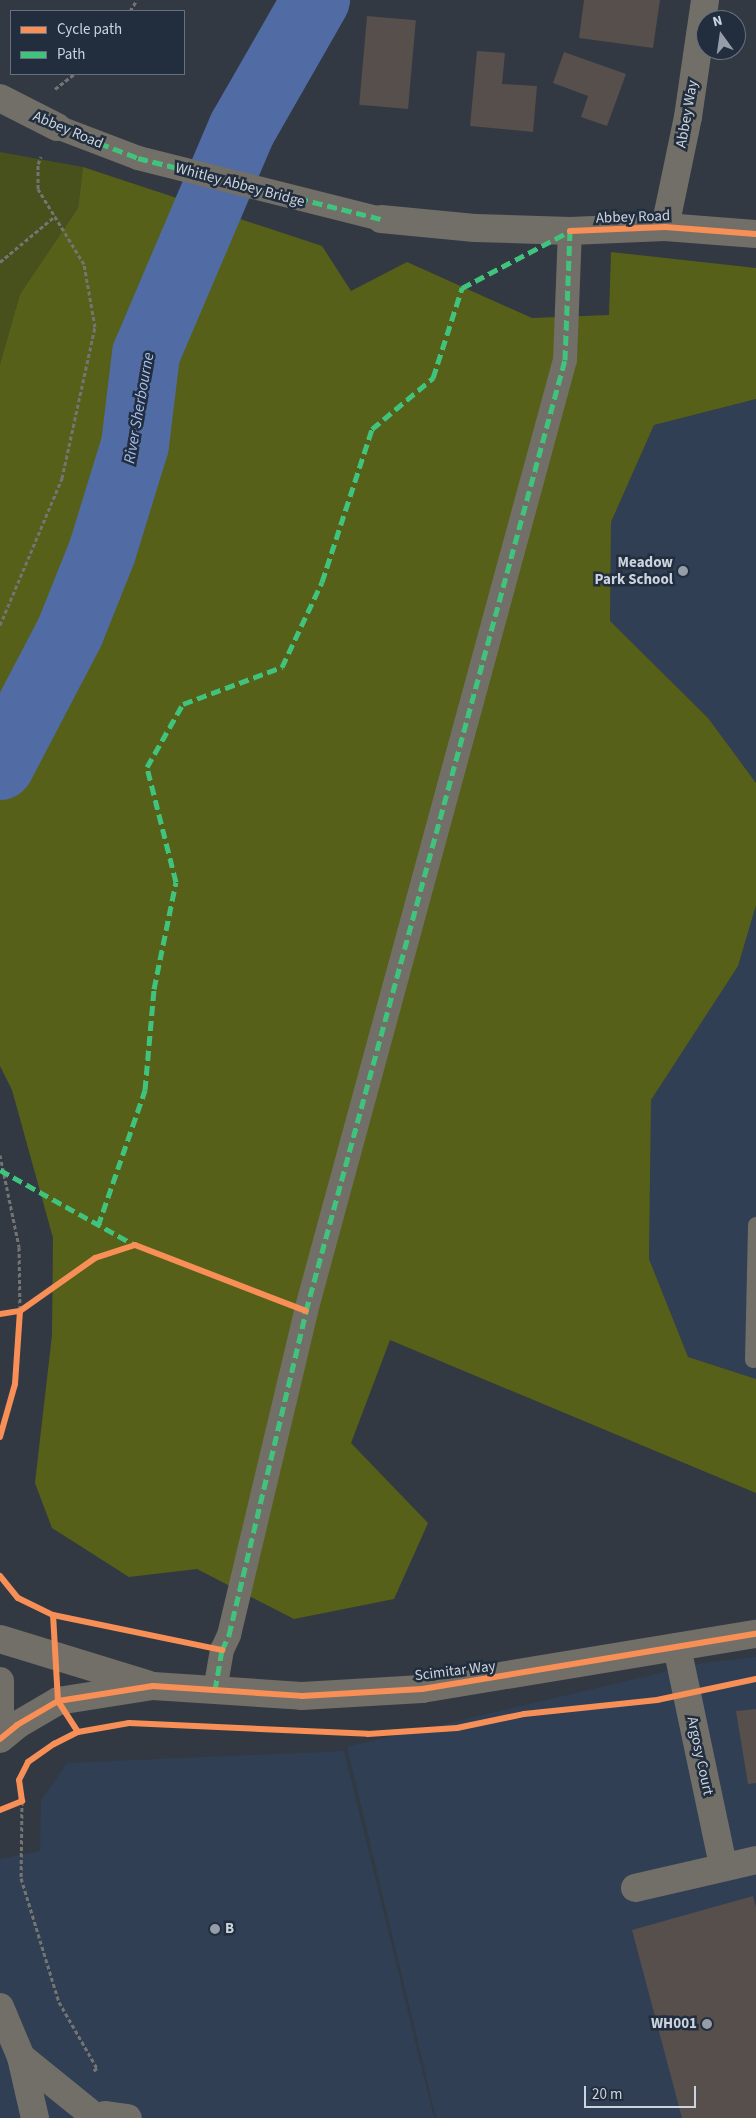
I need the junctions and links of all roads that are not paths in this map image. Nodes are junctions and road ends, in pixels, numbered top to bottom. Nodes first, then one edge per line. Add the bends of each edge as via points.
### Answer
1 (705, 0) edge
2 (0, 98) edge
3 (57, 127) joint
4 (138, 158) joint
5 (341, 211) joint
6 (380, 219) joint
7 (665, 227) junction
8 (570, 231) junction
9 (756, 234) edge
10 (756, 1226) edge
11 (753, 1360) dead end
12 (756, 1634) edge
13 (0, 1639) edge
14 (677, 1647) junction
15 (0, 1681) edge
16 (154, 1686) junction
17 (215, 1690) junction
18 (0, 1710) edge
19 (0, 1739) edge
20 (756, 1860) edge
21 (724, 1866) junction
22 (634, 1888) dead end
23 (0, 2007) edge
24 (21, 2057) junction
25 (91, 2117) edge
26 (35, 2118) edge
27 (128, 2118) edge

1 - 7 street, Abbey Way via 688,117
2 - 3 street, Abbey Road
3 - 4 street, Abbey Road
4 - 5 street, Whitley Abbey Bridge
5 - 6 street, Abbey Road
6 - 8 street, Abbey Road via 475,228
7 - 8 street, Abbey Road
7 - 9 street, Abbey Road
8 - 17 street via 565,360 306,1311 229,1635 222,1650
10 - 11 lane
12 - 14 street, Scimitar Way
13 - 16 street
14 - 17 street, Scimitar Way via 422,1689 302,1696
14 - 21 street, Argosy Court
15 - 18 street
16 - 17 street, Scimitar Way
16 - 19 street via 58,1701
20 - 21 street
21 - 22 street
23 - 24 street
24 - 25 street
24 - 26 street
25 - 27 street

